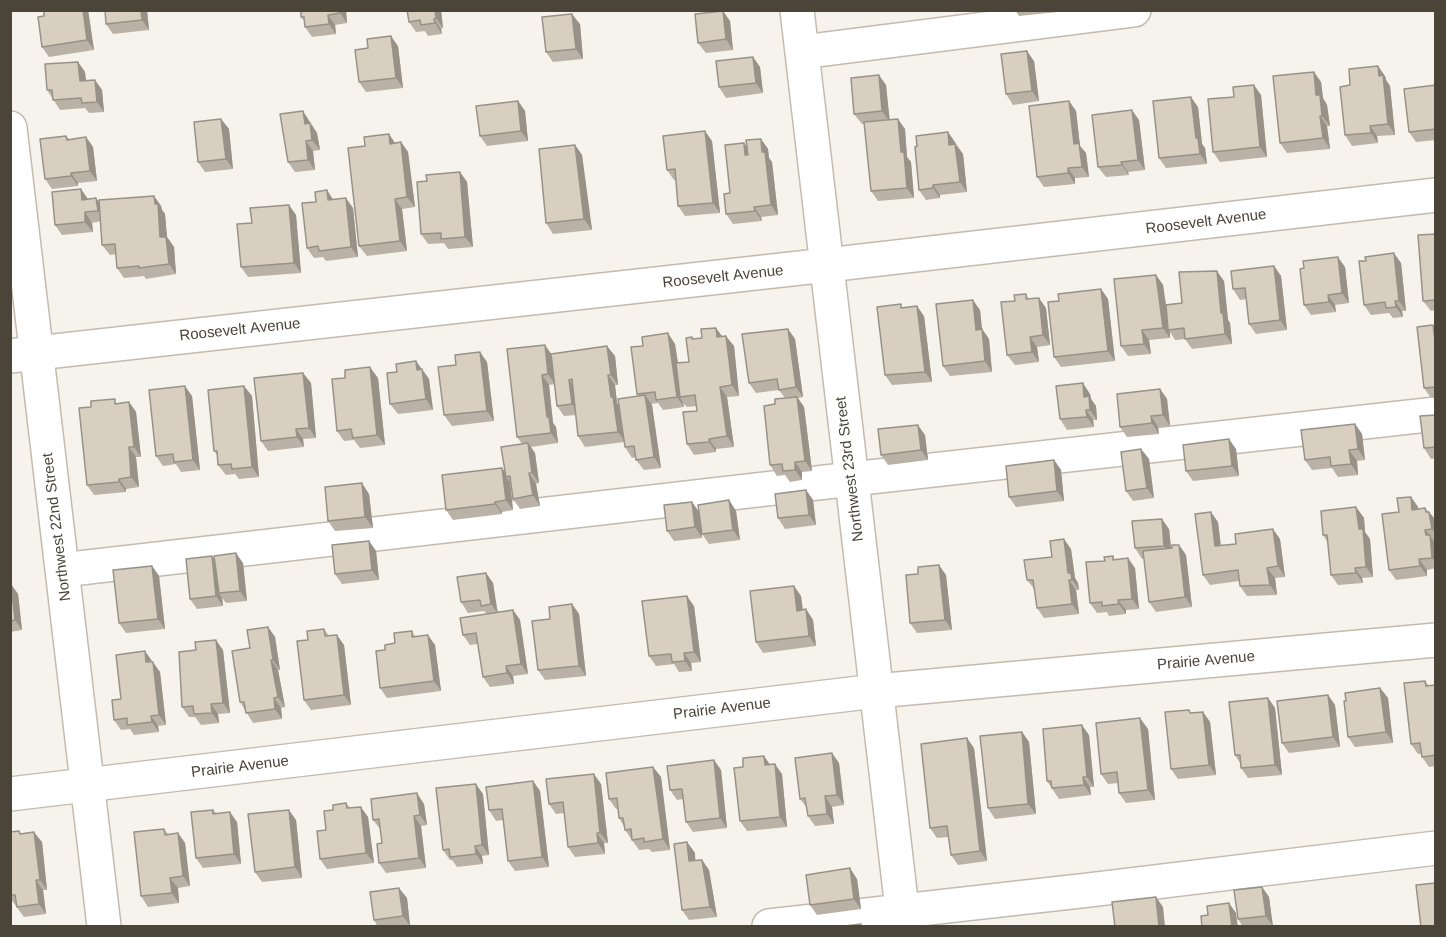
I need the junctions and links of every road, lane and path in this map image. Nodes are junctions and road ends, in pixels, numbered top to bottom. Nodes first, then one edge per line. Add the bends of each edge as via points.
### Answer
1 (797, 10) edge
2 (1134, 10) edge
3 (802, 52) junction
4 (11, 134) edge
5 (1436, 195) edge
6 (827, 265) junction
7 (24, 354) edge
8 (1436, 414) edge
9 (852, 479) junction
10 (62, 570) junction
11 (1436, 640) edge
12 (876, 691) junction
13 (88, 785) junction
14 (10, 794) edge
15 (1436, 848) edge
16 (903, 918) edge
17 (105, 927) edge
18 (769, 927) edge

1 - 3 street, Northwest 23rd Street
2 - 3 street
3 - 6 street, Northwest 23rd Street
4 - 7 street, Northwest 22nd Street
5 - 6 street, Roosevelt Avenue
6 - 7 street, Roosevelt Avenue
6 - 9 street, Northwest 23rd Street
7 - 10 street, Northwest 22nd Street
8 - 9 street
9 - 10 street
9 - 12 street, Northwest 23rd Street
10 - 13 street, Northwest 22nd Street
11 - 12 street, Prairie Avenue
12 - 13 street, Prairie Avenue
12 - 16 street, Northwest 23rd Street
13 - 14 street, Prairie Avenue
13 - 17 street, Northwest 22nd Street
15 - 16 street
16 - 18 street

